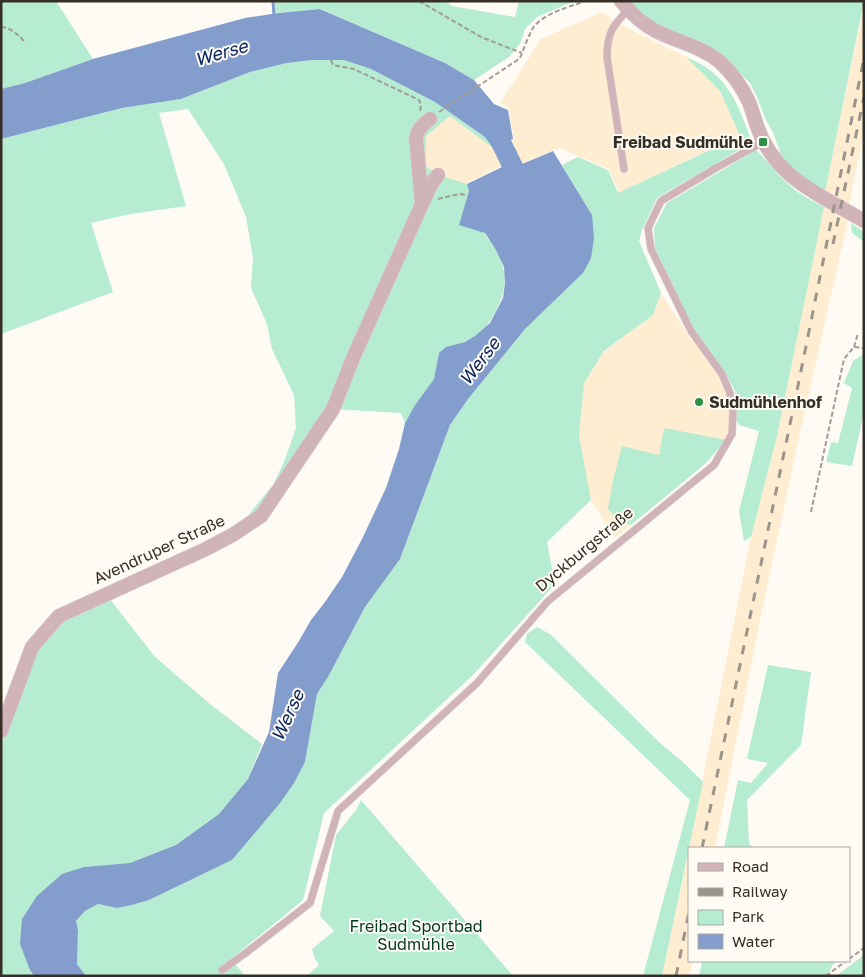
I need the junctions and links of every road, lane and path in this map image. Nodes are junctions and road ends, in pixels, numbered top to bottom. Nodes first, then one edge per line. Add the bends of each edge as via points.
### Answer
1 (419, 1) edge
2 (586, 1) edge
3 (624, 6) edge
4 (1, 27) edge
5 (25, 42) dead end
6 (522, 53) junction
7 (331, 60) dead end
8 (430, 119) joint
9 (418, 130) junction
10 (764, 142) junction
11 (624, 169) dead end
12 (438, 175) dead end
13 (467, 195) dead end
14 (422, 204) junction
15 (864, 222) edge
16 (858, 333) dead end
17 (854, 347) junction
18 (864, 348) edge
19 (811, 512) dead end
20 (4, 711) edge
21 (1, 730) edge
22 (864, 948) edge
23 (850, 958) edge
24 (845, 962) edge
25 (222, 970) dead end
26 (826, 976) edge

1 - 6 path via 481,36
2 - 6 path via 540,21
3 - 10 street via 656,31 699,48 722,63 740,85
3 - 11 lane via 607,41
4 - 5 path via 15,32
6 - 8 path via 516,61
7 - 9 path via 334,65 354,70 419,100
8 - 9 street
9 - 14 street, Avendruper Straße
10 - 15 street via 776,161 793,178
10 - 25 lane, Dyckburgstraße via 661,201 648,228 650,249 690,331 722,374 730,393 732,434 714,465 548,601 476,683 338,810 310,903
12 - 14 street
13 - 14 path via 459,194
14 - 20 street, Avendruper Straße via 333,409 261,516 206,549 59,616 32,647
16 - 17 path
17 - 18 path
17 - 19 path via 844,359
20 - 21 street, Avendruper Straße
22 - 23 path
24 - 26 path

